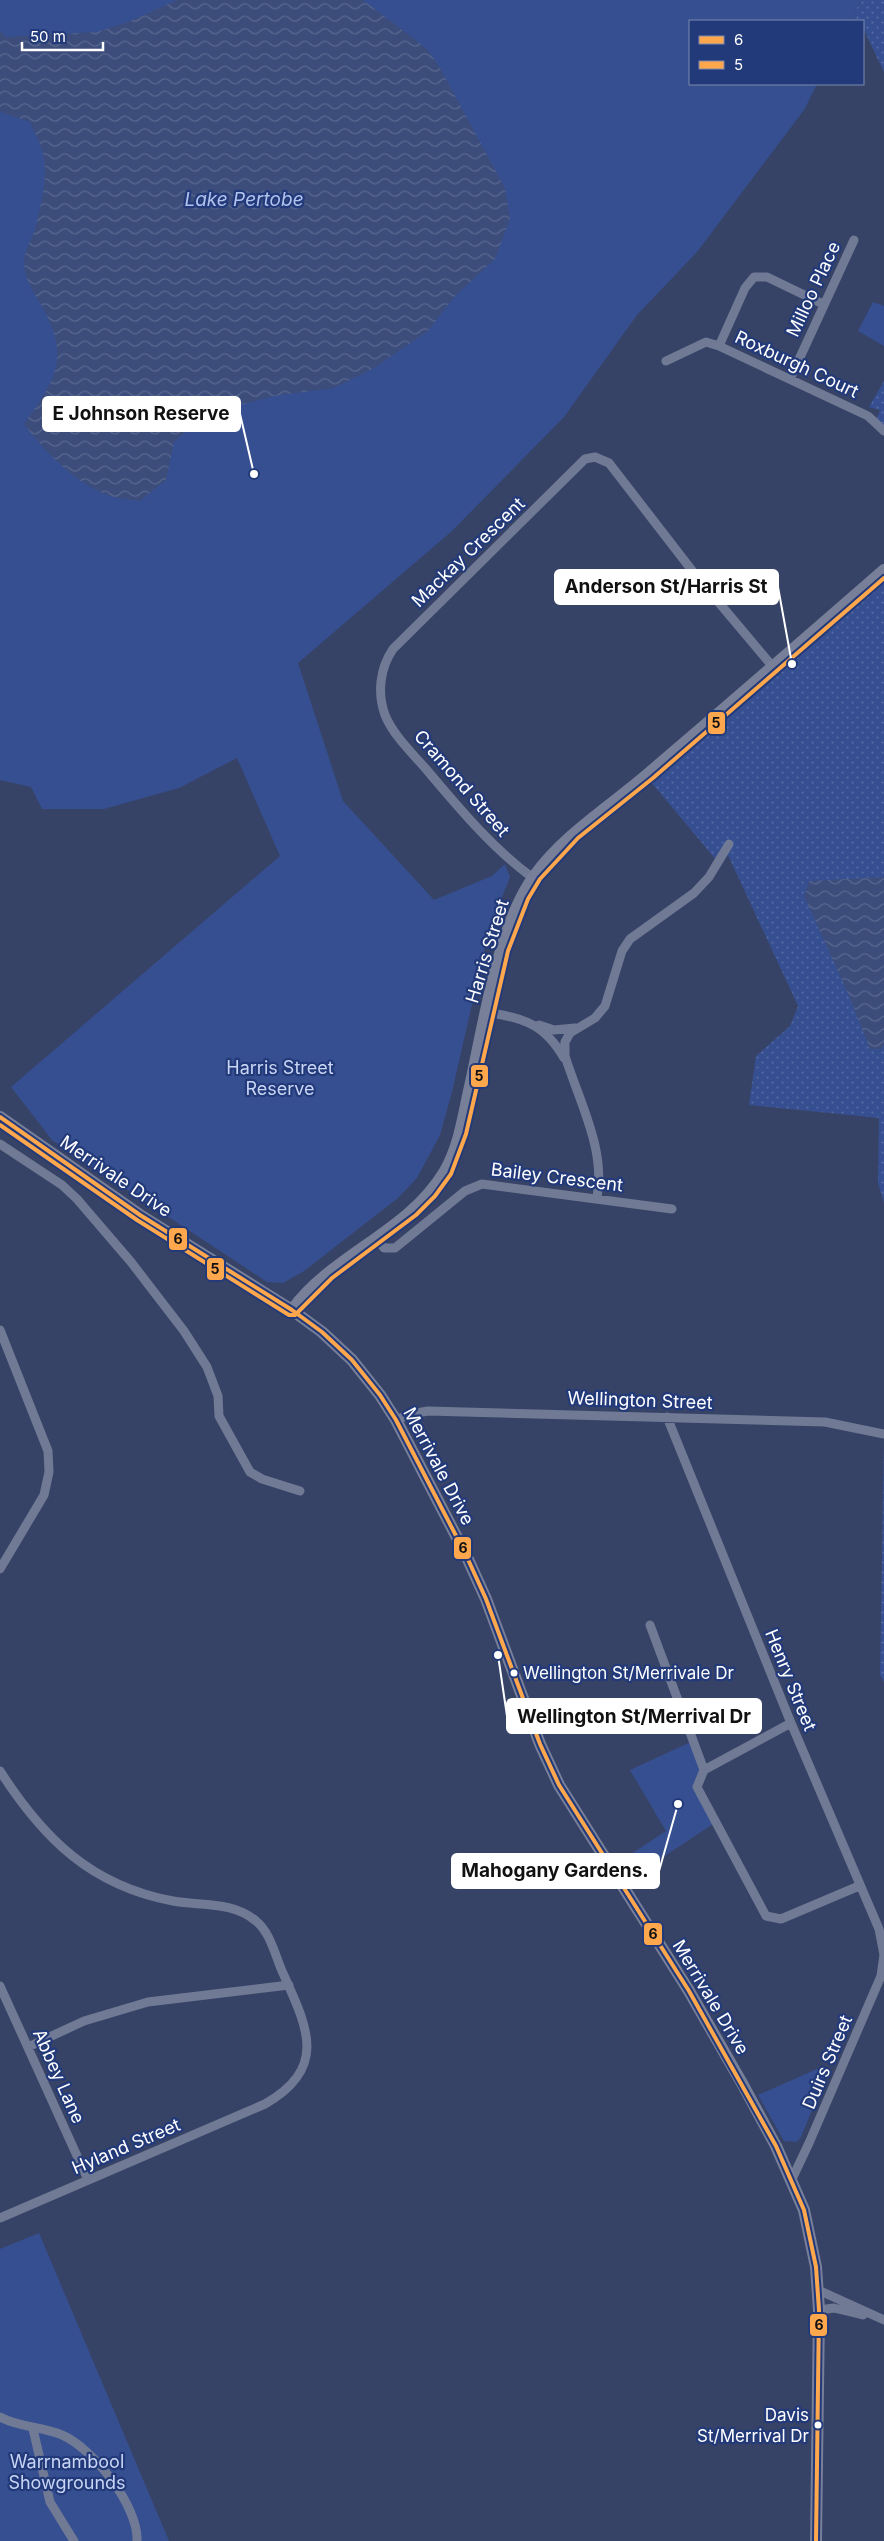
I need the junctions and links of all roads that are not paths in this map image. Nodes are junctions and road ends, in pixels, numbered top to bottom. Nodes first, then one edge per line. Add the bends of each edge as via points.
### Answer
1 (854, 240) dead end
2 (823, 304) junction
3 (719, 346) junction
4 (666, 361) dead end
5 (790, 379) junction
6 (884, 431) edge
7 (884, 570) edge
8 (773, 667) junction
9 (381, 699) joint
10 (729, 844) dead end
11 (533, 878) junction
12 (487, 1012) junction
13 (522, 1019) junction
14 (579, 1027) junction
15 (568, 1066) junction
16 (0, 1117) edge
17 (0, 1144) edge
18 (597, 1197) junction
19 (672, 1209) dead end
20 (376, 1238) junction
21 (292, 1310) junction
22 (0, 1330) edge
23 (10, 1352) junction
24 (0, 1356) edge
25 (666, 1417) junction
26 (396, 1420) junction
27 (884, 1434) edge
28 (300, 1491) dead end
29 (0, 1569) edge
30 (650, 1625) dead end
31 (680, 1704) junction
32 (791, 1723) junction
33 (628, 1725) dead end
34 (704, 1770) junction
35 (0, 1771) edge
36 (859, 1886) junction
37 (884, 1955) edge
38 (289, 1985) junction
39 (0, 1986) edge
40 (28, 2047) junction
41 (792, 2179) junction
42 (88, 2180) junction
43 (0, 2218) edge
44 (818, 2290) junction
45 (819, 2310) junction
46 (883, 2320) edge
47 (0, 2417) edge
48 (33, 2429) junction
49 (74, 2541) edge
50 (137, 2541) edge
51 (816, 2541) edge

1 - 2 street, Milloo Place
2 - 3 street via 767,277 754,277 745,288
2 - 5 street, Milloo Place
3 - 4 street via 706,342
3 - 5 street, Roxburgh Court
5 - 6 street, Roxburgh Court via 868,416
7 - 8 street, Harris Street
8 - 9 street, Mackay Crescent via 694,573 609,463 595,457 585,460 393,649 382,673
8 - 11 street, Harris Street via 566,840
9 - 11 street, Cramond Street via 391,725 408,748 495,847
10 - 14 street via 709,877 694,893 630,939 622,952 605,1006 595,1018
11 - 12 street, Harris Street via 508,930
12 - 13 street
12 - 20 street, Harris Street via 452,1157 428,1193
13 - 14 street via 554,1030
13 - 15 street via 540,1028 554,1042
14 - 15 street via 570,1032 565,1042
15 - 18 street via 596,1152 600,1176
16 - 21 street, Merrivale Drive via 140,1215
17 - 28 street via 62,1185 77,1199 184,1331 207,1368 218,1396 219,1416 250,1472
18 - 19 street, Bailey Crescent
18 - 20 street, Bailey Crescent via 478,1185 465,1191 395,1248 384,1248
20 - 21 street, Harris Street via 325,1275
21 - 26 street, Merrivale Drive via 352,1360
22 - 23 street
23 - 24 street
23 - 29 street via 46,1444 49,1472 44,1495
25 - 26 street, Wellington Street via 428,1411
25 - 27 street, Wellington Street via 825,1422
25 - 32 street, Henry Street
26 - 41 street, Merrivale Drive via 486,1599 540,1744 559,1784 689,1991
30 - 31 street
31 - 33 street
31 - 34 street
32 - 34 street
32 - 36 street, Henry Street
34 - 36 street via 697,1787 766,1916 780,1920
35 - 38 street, Hyland Street via 22,1806 44,1832 90,1870 151,1896 240,1911 256,1921 272,1946
36 - 37 street, Henry Street via 879,1929
37 - 41 street, Duirs Street via 881,1976
38 - 40 street via 148,2002 84,2021
38 - 42 street, Hyland Street via 300,2010 308,2052 300,2072 276,2097
39 - 40 street, Abbey Lane
40 - 42 street, Abbey Lane
41 - 44 street, Merrivale Drive via 811,2235
42 - 43 street, Hyland Street
44 - 45 street, Merrivale Drive
44 - 46 street
45 - 46 street via 834,2308
45 - 51 street, Merrivale Drive
47 - 48 street
48 - 49 street via 50,2502
48 - 50 street via 62,2435 95,2458 129,2507

